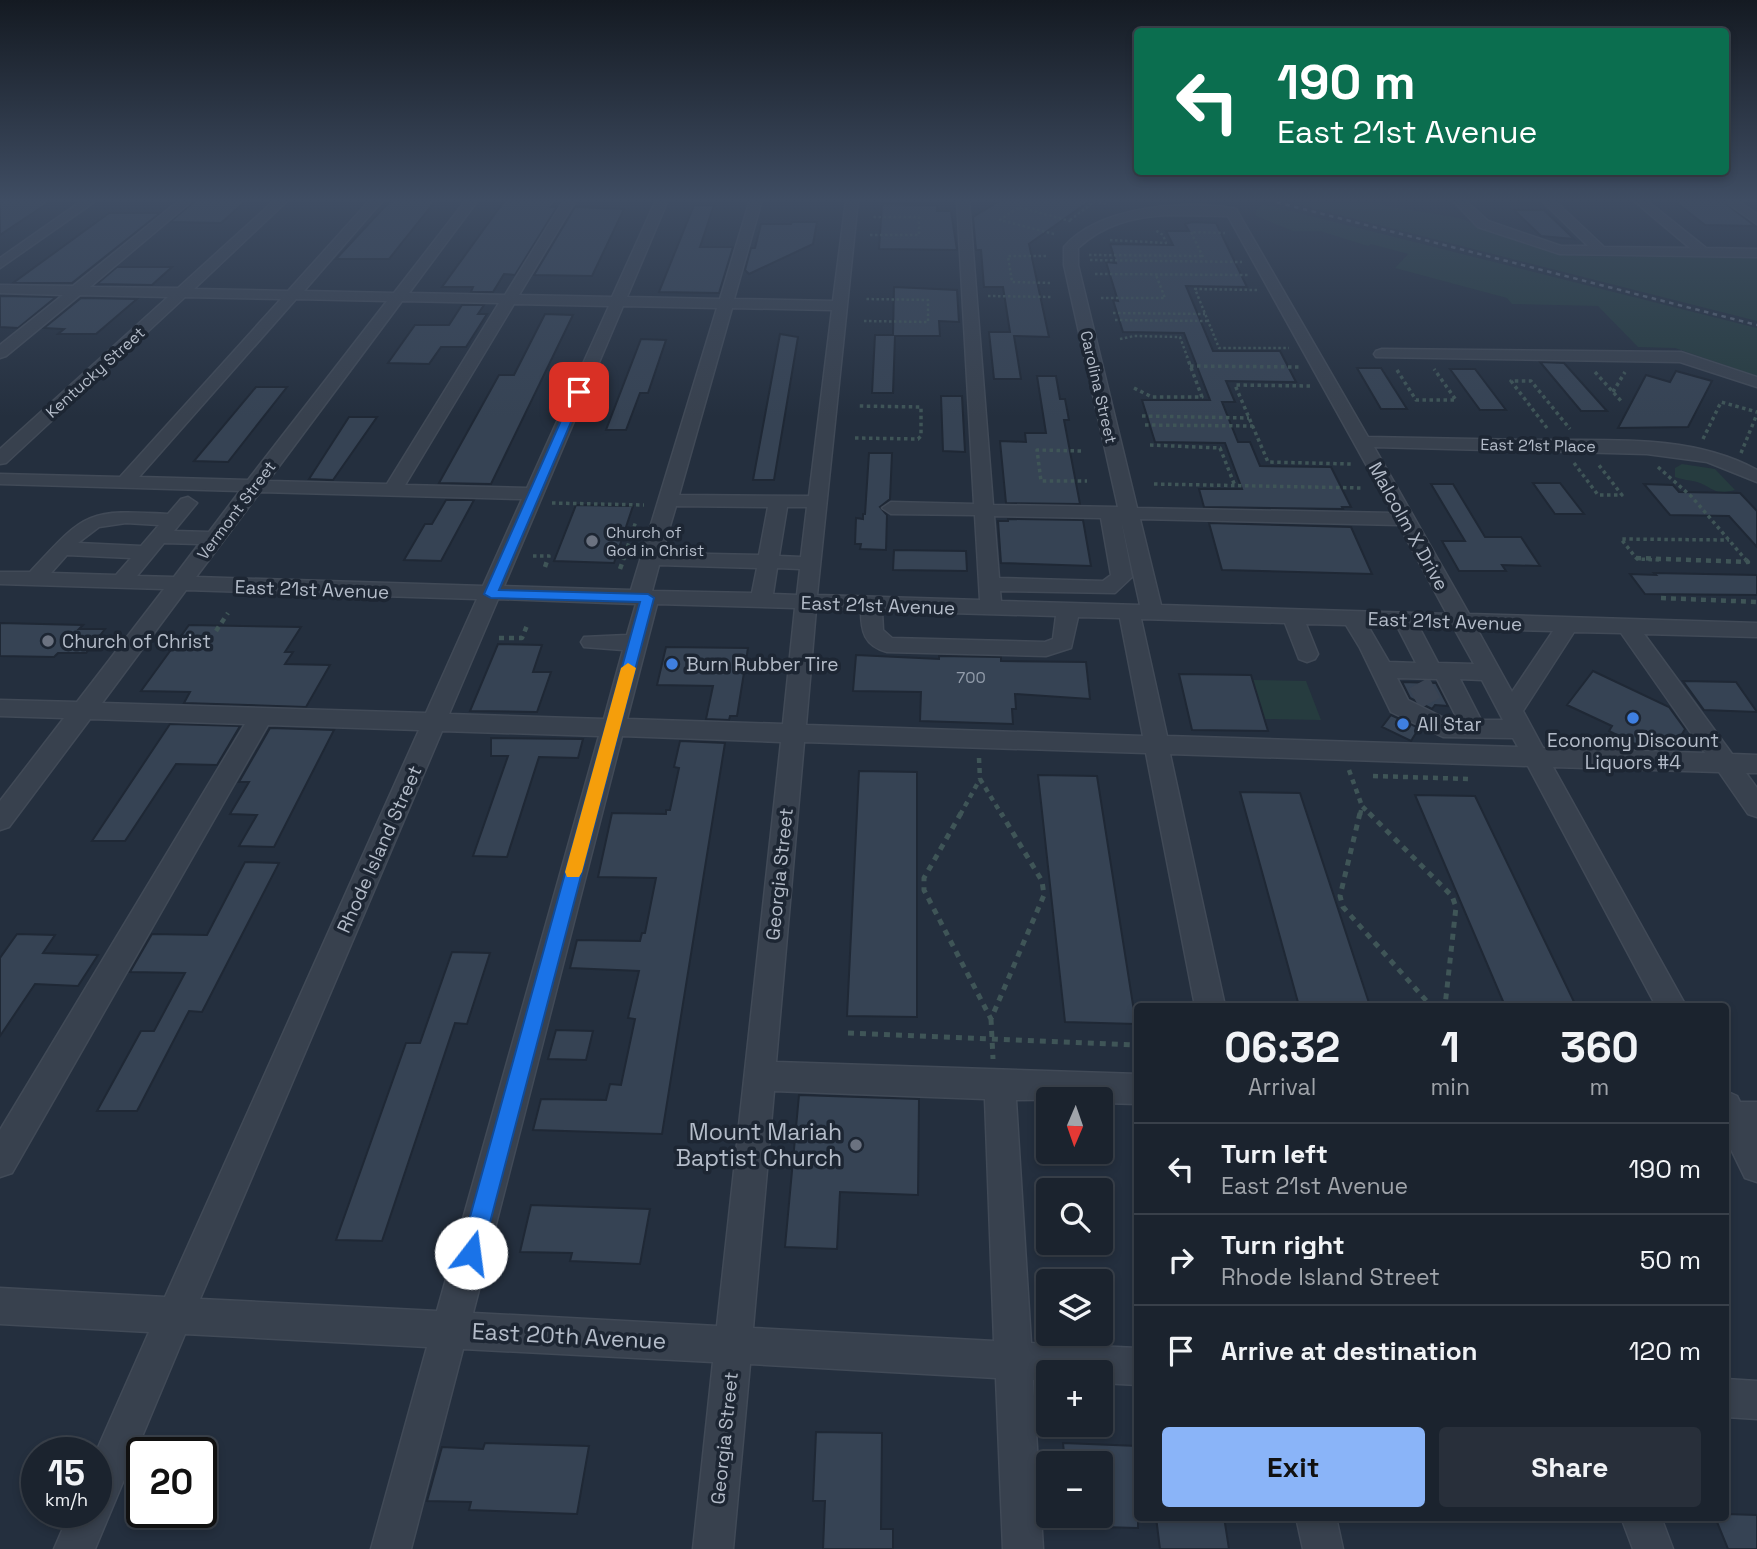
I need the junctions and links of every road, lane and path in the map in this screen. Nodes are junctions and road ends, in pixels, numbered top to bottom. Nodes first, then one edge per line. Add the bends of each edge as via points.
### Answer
1 (97, 272) edge
2 (204, 272) edge
3 (311, 272) edge
4 (417, 272) edge
5 (524, 272) edge
6 (631, 272) edge
7 (737, 272) edge
8 (856, 272) edge
9 (968, 272) edge
10 (1011, 272) edge
11 (1072, 272) edge
12 (1271, 272) edge
13 (1095, 274) dead end
14 (1156, 275) junction
15 (1254, 275) dead end
16 (1050, 283) dead end
17 (0, 289) edge
18 (1261, 290) dead end
19 (74, 291) junction
20 (180, 294) junction
21 (289, 296) junction
22 (969, 296) junction
23 (1053, 297) dead end
24 (397, 298) junction
25 (1101, 298) dead end
26 (507, 300) junction
27 (618, 301) junction
28 (853, 303) junction
29 (728, 304) junction
30 (1113, 313) dead end
31 (1205, 314) junction
32 (1115, 320) dead end
33 (864, 321) dead end
34 (1208, 321) junction
35 (1120, 339) dead end
36 (1292, 348) dead end
37 (0, 353) edge
38 (1387, 358) joint
39 (1430, 364) dead end
40 (1190, 366) junction
41 (1590, 366) dead end
42 (1301, 367) dead end
43 (1628, 367) dead end
44 (1757, 382) edge
45 (1311, 386) dead end
46 (1134, 388) dead end
47 (1613, 392) junction
48 (1622, 402) dead end
49 (858, 406) dead end
50 (1757, 413) edge
51 (1142, 416) dead end
52 (1249, 418) junction
53 (1144, 425) dead end
54 (1253, 426) junction
55 (1548, 429) dead end
56 (1570, 429) dead end
57 (855, 438) dead end
58 (1363, 442) junction
59 (1150, 445) dead end
60 (1081, 451) dead end
61 (1706, 453) junction
62 (0, 459) edge
63 (1738, 460) dead end
64 (1574, 463) dead end
65 (1654, 463) dead end
66 (1351, 464) dead end
67 (1597, 464) dead end
68 (1755, 474) edge
69 (0, 479) edge
70 (1087, 481) dead end
71 (125, 482) junction
72 (1154, 484) dead end
73 (1235, 486) junction
74 (253, 488) junction
75 (1363, 488) dead end
76 (391, 492) junction
77 (532, 498) junction
78 (658, 502) junction
79 (778, 502) junction
80 (817, 502) junction
81 (188, 503) dead end
82 (891, 508) dead end
83 (984, 510) junction
84 (1119, 513) junction
85 (1406, 519) junction
86 (173, 520) junction
87 (636, 521) dead end
88 (214, 538) junction
89 (1729, 540) junction
90 (1125, 542) junction
91 (153, 544) junction
92 (63, 549) junction
93 (533, 556) dead end
94 (650, 559) junction
95 (703, 560) junction
96 (768, 562) junction
97 (810, 563) junction
98 (545, 567) dead end
99 (620, 569) dead end
100 (1121, 571) junction
101 (1143, 571) junction
102 (34, 580) junction
103 (2, 581) edge
104 (120, 583) junction
105 (990, 584) junction
106 (179, 585) junction
107 (1031, 585) junction
108 (1082, 587) junction
109 (491, 594) junction
110 (643, 598) junction
111 (1661, 598) dead end
112 (694, 599) junction
113 (761, 601) junction
114 (1757, 601) edge
115 (806, 603) junction
116 (871, 604) junction
117 (991, 608) junction
118 (1032, 609) junction
119 (1077, 610) junction
120 (1140, 612) junction
121 (228, 613) dead end
122 (1293, 616) junction
123 (1352, 618) junction
124 (1404, 619) junction
125 (1461, 621) junction
126 (528, 622) dead end
127 (1568, 625) junction
128 (1628, 626) junction
129 (215, 631) dead end
130 (1757, 631) edge
131 (499, 638) dead end
132 (592, 642) dead end
133 (635, 643) junction
134 (1307, 654) dead end
135 (1382, 670) junction
136 (1488, 672) junction
137 (1427, 674) junction
138 (1431, 705) tunnel mouth
139 (0, 708) edge
140 (84, 710) junction
141 (262, 716) junction
142 (1515, 721) junction
143 (435, 722) junction
144 (612, 727) junction
145 (1443, 728) junction
146 (1474, 728) junction
147 (793, 733) junction
148 (1156, 745) junction
149 (1535, 757) junction
150 (979, 760) dead end
151 (1726, 764) junction
152 (1757, 764) edge
153 (1350, 773) dead end
154 (980, 779) junction
155 (1362, 806) junction
156 (1757, 807) edge
157 (0, 820) edge
158 (1209, 1003) edge
159 (1428, 1003) edge
160 (1445, 1003) edge
161 (1669, 1003) edge
162 (991, 1019) junction
163 (848, 1033) dead end
164 (992, 1041) junction
165 (1134, 1045) edge
166 (759, 1076) junction
167 (1000, 1085) junction
168 (1134, 1089) edge
169 (1735, 1115) edge
170 (0, 1161) edge
171 (1757, 1166) edge
172 (0, 1306) edge
173 (176, 1315) junction
174 (450, 1330) junction
175 (734, 1345) junction
176 (1013, 1360) junction
177 (1134, 1367) edge
178 (1729, 1398) edge
179 (1757, 1400) edge
180 (112, 1461) edge
181 (1317, 1521) edge
182 (1643, 1521) edge
183 (83, 1528) edge
184 (74, 1549) edge
185 (391, 1549) edge
186 (713, 1549) edge
187 (1023, 1549) edge
188 (1323, 1549) edge
189 (1653, 1549) edge

1 - 19 street
2 - 20 street, Kentucky Street
3 - 21 street
4 - 24 street, Vermont Street
5 - 26 street
6 - 27 street, Rhode Island Street
7 - 29 street
8 - 28 street, Georgia Street
9 - 22 street
10 - 16 path via 1012,282
11 - 84 street, Carolina Street
12 - 58 street, Malcolm X Drive
13 - 14 path
14 - 15 path
14 - 25 path via 1165,299
17 - 19 street
18 - 31 path via 1195,289
19 - 20 street
19 - 37 street
20 - 21 street
20 - 62 street, Kentucky Street
21 - 24 street
21 - 71 street
22 - 23 path
22 - 83 street
24 - 26 street
24 - 74 street, Vermont Street
26 - 27 street
26 - 76 street
27 - 29 street
27 - 77 street, Rhode Island Street
28 - 29 street
28 - 33 path via 928,300 928,322
28 - 80 street, Georgia Street
29 - 78 street
30 - 31 path
31 - 34 path
32 - 34 path
34 - 36 path via 1219,348
35 - 40 path via 1180,337
38 - 39 path via 1416,400 1456,400
38 - 44 street via 1681,357
40 - 42 path
40 - 46 path via 1202,397 1152,397
41 - 47 path
43 - 47 path
45 - 52 path via 1235,385
47 - 48 path
49 - 57 path via 921,407 921,436
50 - 61 path via 1721,402
50 - 63 path
51 - 52 path
52 - 54 path
53 - 54 path
54 - 66 path via 1268,462
55 - 56 path via 1511,380 1531,381
58 - 61 street, East 21st Place
58 - 85 street, Malcolm X Drive
59 - 73 path via 1220,447
60 - 70 path via 1037,450 1041,481
61 - 68 street, East 21st Place
64 - 67 path via 1598,495 1622,495
65 - 89 path
69 - 71 street
71 - 74 street
72 - 73 path
73 - 75 path
74 - 76 street
74 - 88 street, Vermont Street
76 - 77 street
77 - 78 path
77 - 109 street, Rhode Island Street
78 - 79 street
78 - 94 street
79 - 80 street
79 - 96 street
80 - 97 street, Georgia Street
81 - 86 street
82 - 83 street
83 - 84 street
83 - 105 street
84 - 85 street
84 - 90 street
85 - 125 street, Malcolm X Drive
86 - 91 street
86 - 92 street via 102,520 84,526
87 - 99 path
88 - 91 street
88 - 106 street, Vermont Street
89 - 89 path via 1716,540 1621,538 1637,559 1748,562
90 - 100 street
90 - 101 street
91 - 92 street
91 - 104 street
92 - 102 street
93 - 98 path via 549,556
94 - 95 street
94 - 110 street
95 - 96 street
95 - 112 street
96 - 97 street
96 - 113 street
97 - 115 street, Georgia Street
100 - 101 street
100 - 108 street via 1122,577 1108,588
101 - 120 street
102 - 103 street, East 21st Avenue
102 - 104 street, East 21st Avenue
104 - 106 street, East 21st Avenue
105 - 107 street
105 - 117 street
106 - 109 street, East 21st Avenue
106 - 140 street, Vermont Street
107 - 108 street
107 - 118 street
108 - 119 street
109 - 110 street, East 21st Avenue
109 - 143 street, Rhode Island Street
110 - 112 street, East 21st Avenue
110 - 133 street
111 - 114 path
112 - 113 street, East 21st Avenue
113 - 115 street, East 21st Avenue
115 - 116 street, East 21st Avenue
115 - 147 street, Georgia Street
116 - 117 street, East 21st Avenue
116 - 119 street via 872,633 887,645 975,648 1046,649 1063,643
117 - 118 street, East 21st Avenue
118 - 119 street, East 21st Avenue
119 - 120 street, East 21st Avenue
120 - 122 street, East 21st Avenue
120 - 148 street
121 - 129 path
122 - 123 street, East 21st Avenue
122 - 134 street
123 - 124 street, East 21st Avenue
123 - 135 street
124 - 125 street, East 21st Avenue
124 - 137 street
125 - 127 street, East 21st Avenue
125 - 136 street, Malcolm X Drive
126 - 131 path via 522,638
127 - 128 street, East 21st Avenue
127 - 142 street
128 - 130 street, East 21st Avenue
128 - 151 street
132 - 133 street
133 - 144 street
135 - 137 street
135 - 145 street via 1399,706
136 - 137 street
136 - 142 street, Malcolm X Drive
137 - 146 street
138 - 145 street
139 - 140 street
140 - 141 street
140 - 157 street, Vermont Street
141 - 143 street
141 - 170 street
142 - 146 street
142 - 149 street, Malcolm X Drive
143 - 144 street
143 - 173 street, Rhode Island Street
144 - 147 street
144 - 174 street
145 - 146 street
147 - 148 street
147 - 166 street, Georgia Street
148 - 149 street
148 - 158 street
149 - 151 street
149 - 161 street, Malcolm X Drive
150 - 154 path
151 - 152 street
151 - 156 street
153 - 155 path
154 - 162 path via 1042,881 1044,895
154 - 162 path via 924,878 924,890
155 - 159 path via 1340,896 1343,907
155 - 160 path via 1452,896 1456,907
162 - 164 path
163 - 164 path
164 - 165 path
166 - 167 street
166 - 175 street, Georgia Street
167 - 168 street
167 - 176 street
169 - 171 street
172 - 173 street, East 20th Avenue
173 - 174 street, East 20th Avenue
173 - 180 street, Rhode Island Street
174 - 175 street, East 20th Avenue
174 - 185 street
175 - 176 street, East 20th Avenue
175 - 186 street, Georgia Street
176 - 177 street, East 20th Avenue
176 - 187 street
178 - 179 street
181 - 188 street
182 - 189 street
183 - 184 street

